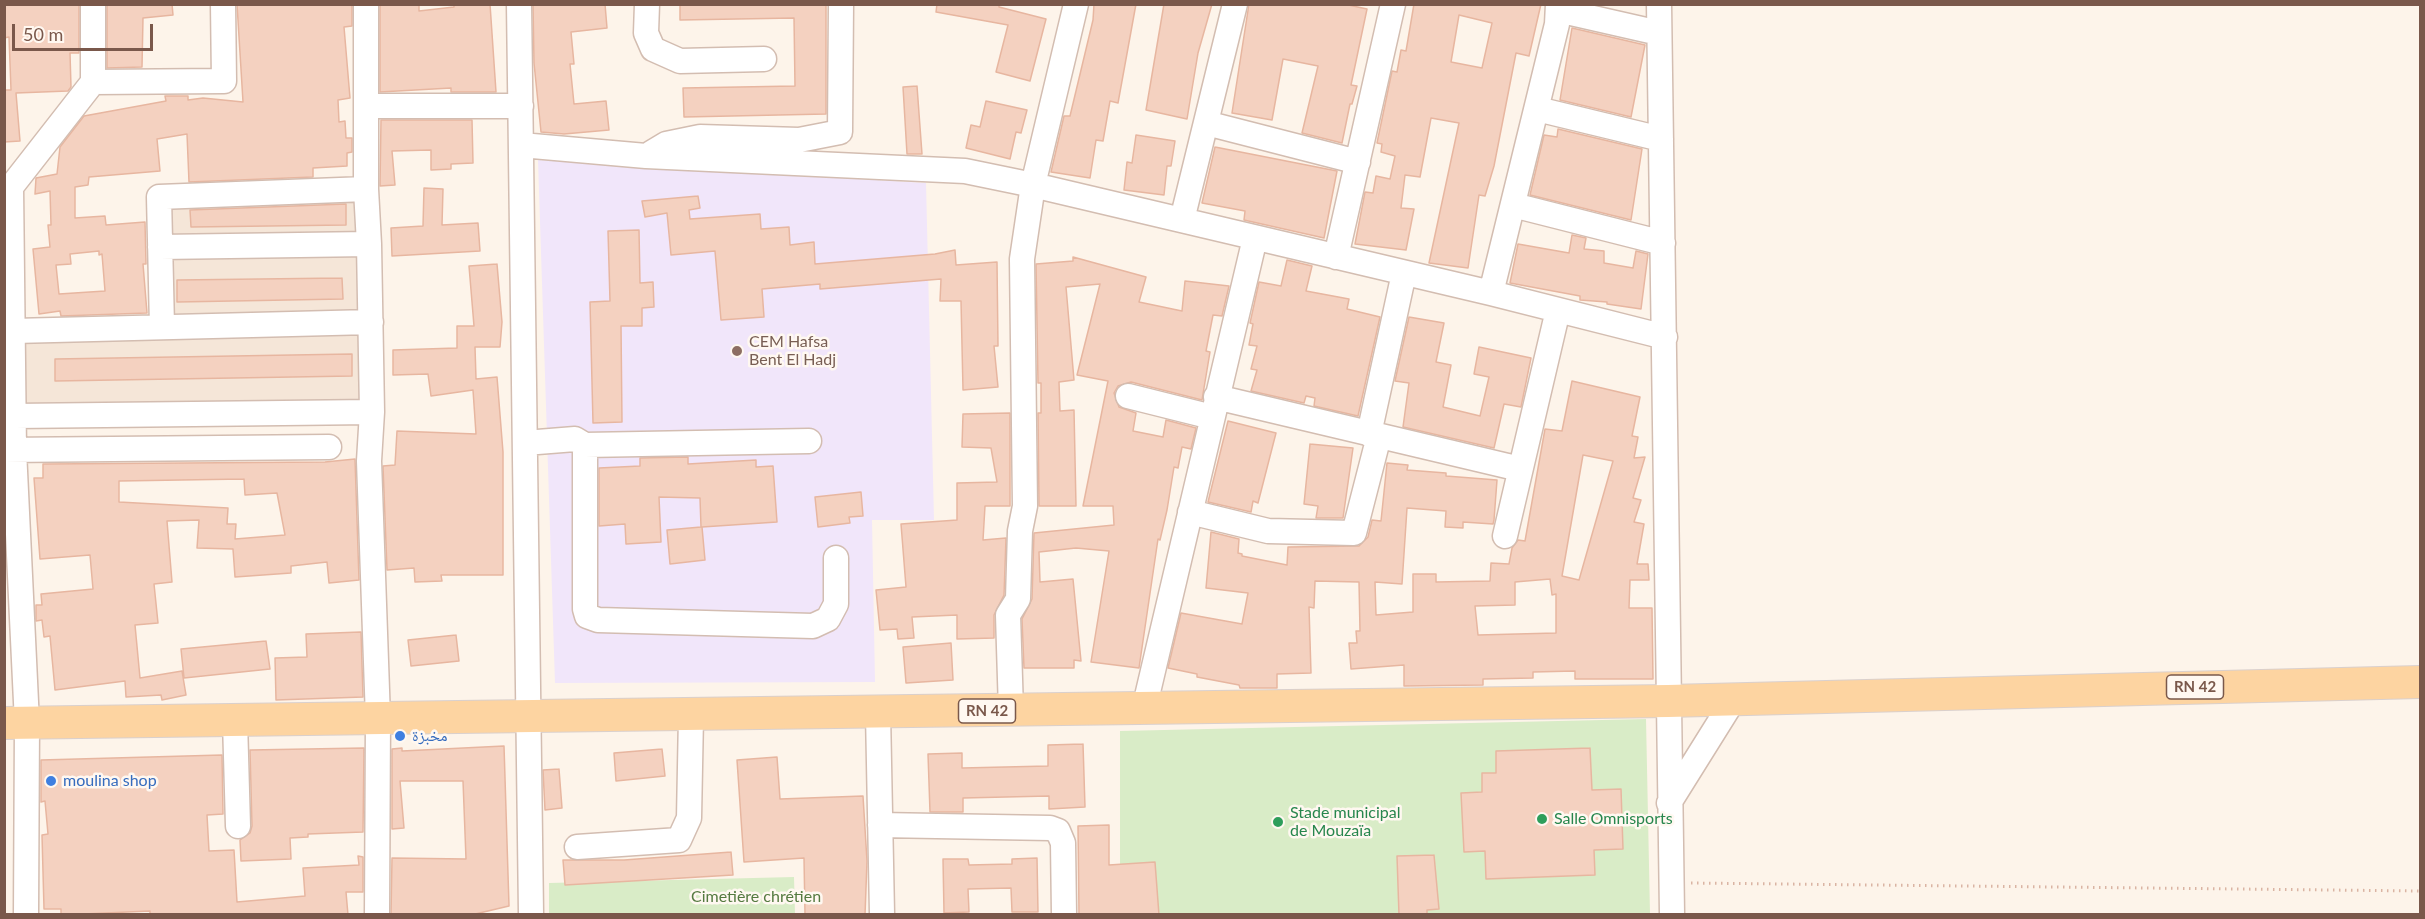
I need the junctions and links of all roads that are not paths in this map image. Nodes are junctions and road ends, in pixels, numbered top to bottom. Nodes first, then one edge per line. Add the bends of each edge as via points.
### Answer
1 (93, 4) edge
2 (223, 4) edge
3 (366, 4) edge
4 (519, 4) edge
5 (647, 4) edge
6 (841, 4) edge
7 (1076, 4) edge
8 (1235, 4) edge
9 (1393, 4) edge
10 (1659, 4) edge
11 (1558, 7) edge
12 (1659, 33) junction
13 (764, 59) dead end
14 (93, 81) junction
15 (368, 106) junction
16 (521, 106) junction
17 (1537, 109) junction
18 (1206, 123) junction
19 (1661, 139) junction
20 (521, 145) junction
21 (646, 156) junction
22 (1358, 162) junction
23 (1034, 185) junction
24 (8, 187) edge
25 (366, 189) junction
26 (1513, 205) junction
27 (1182, 220) junction
28 (1255, 238) junction
29 (1663, 243) junction
30 (369, 244) junction
31 (160, 247) junction
32 (1336, 257) junction
33 (1404, 273) junction
34 (1491, 293) junction
35 (1558, 310) junction
36 (370, 322) junction
37 (162, 327) junction
38 (14, 331) junction
39 (1665, 337) junction
40 (1128, 396) dead end
41 (1214, 407) junction
42 (372, 412) junction
43 (15, 416) junction
44 (1374, 435) junction
45 (809, 441) dead end
46 (525, 443) junction
47 (585, 445) junction
48 (330, 447) dead end
49 (9, 450) edge
50 (1520, 469) junction
51 (1190, 512) junction
52 (1504, 536) dead end
53 (836, 558) dead end
54 (12, 604) edge
55 (2421, 682) edge
56 (1734, 699) junction
57 (1668, 701) junction
58 (1144, 709) junction
59 (1011, 711) junction
60 (878, 713) junction
61 (691, 716) junction
62 (529, 718) junction
63 (378, 719) junction
64 (235, 721) junction
65 (16, 723) edge
66 (1669, 803) junction
67 (880, 825) junction
68 (238, 826) dead end
69 (577, 847) dead end
70 (15, 848) edge
71 (26, 915) edge
72 (377, 915) edge
73 (531, 915) edge
74 (882, 915) edge
75 (1064, 915) edge
76 (1672, 915) edge

1 - 14 street
2 - 14 street via 224,81
3 - 15 street
4 - 16 street
5 - 13 street via 646,33 653,49 680,61
6 - 21 street via 840,132 799,140 700,137 666,144
7 - 23 street
8 - 18 street
9 - 22 street
10 - 12 street
11 - 12 street
11 - 17 street
12 - 19 street
14 - 24 street
15 - 16 street
15 - 25 street
16 - 20 street
17 - 19 street
17 - 26 street
18 - 22 street
18 - 27 street
19 - 29 street
20 - 21 street
20 - 46 street
21 - 23 street via 965,171
22 - 32 street
23 - 27 street
23 - 59 street via 1022,259 1025,506 1020,531 1018,599 1008,615
24 - 38 street
25 - 30 street
25 - 31 street via 159,197
26 - 29 street
26 - 34 street
27 - 28 street
28 - 32 street
28 - 41 street
29 - 39 street
30 - 31 street
30 - 36 street
31 - 37 street
32 - 33 street
33 - 34 street
33 - 44 street
34 - 35 street
35 - 39 street
35 - 50 street
36 - 37 street
36 - 42 street
37 - 38 street
38 - 43 street
39 - 57 street
40 - 41 street
41 - 44 street
41 - 51 street
42 - 43 street
42 - 63 street via 369,473
43 - 49 street
44 - 50 street
44 - 51 street via 1354,533 1268,531
45 - 47 street
46 - 47 street via 575,439
46 - 62 street
47 - 53 street via 587,616 613,621 813,626 828,619 836,604
48 - 49 street
49 - 54 street
50 - 52 street
51 - 58 street
54 - 65 street
55 - 56 main road, RN 42
56 - 57 main road, RN 42
56 - 66 street
57 - 58 main road, RN 42
57 - 66 street
58 - 59 main road, RN 42
59 - 60 main road, RN 42
60 - 61 main road, RN 42
60 - 67 street
61 - 62 main road, RN 42
61 - 69 street via 689,818 679,840
62 - 63 main road, RN 42
62 - 73 street
63 - 64 main road, RN 42
63 - 72 street
64 - 65 main road, RN 42
64 - 68 street
65 - 70 street
66 - 76 street
67 - 74 street
67 - 75 street via 1059,831 1063,843
70 - 71 street

